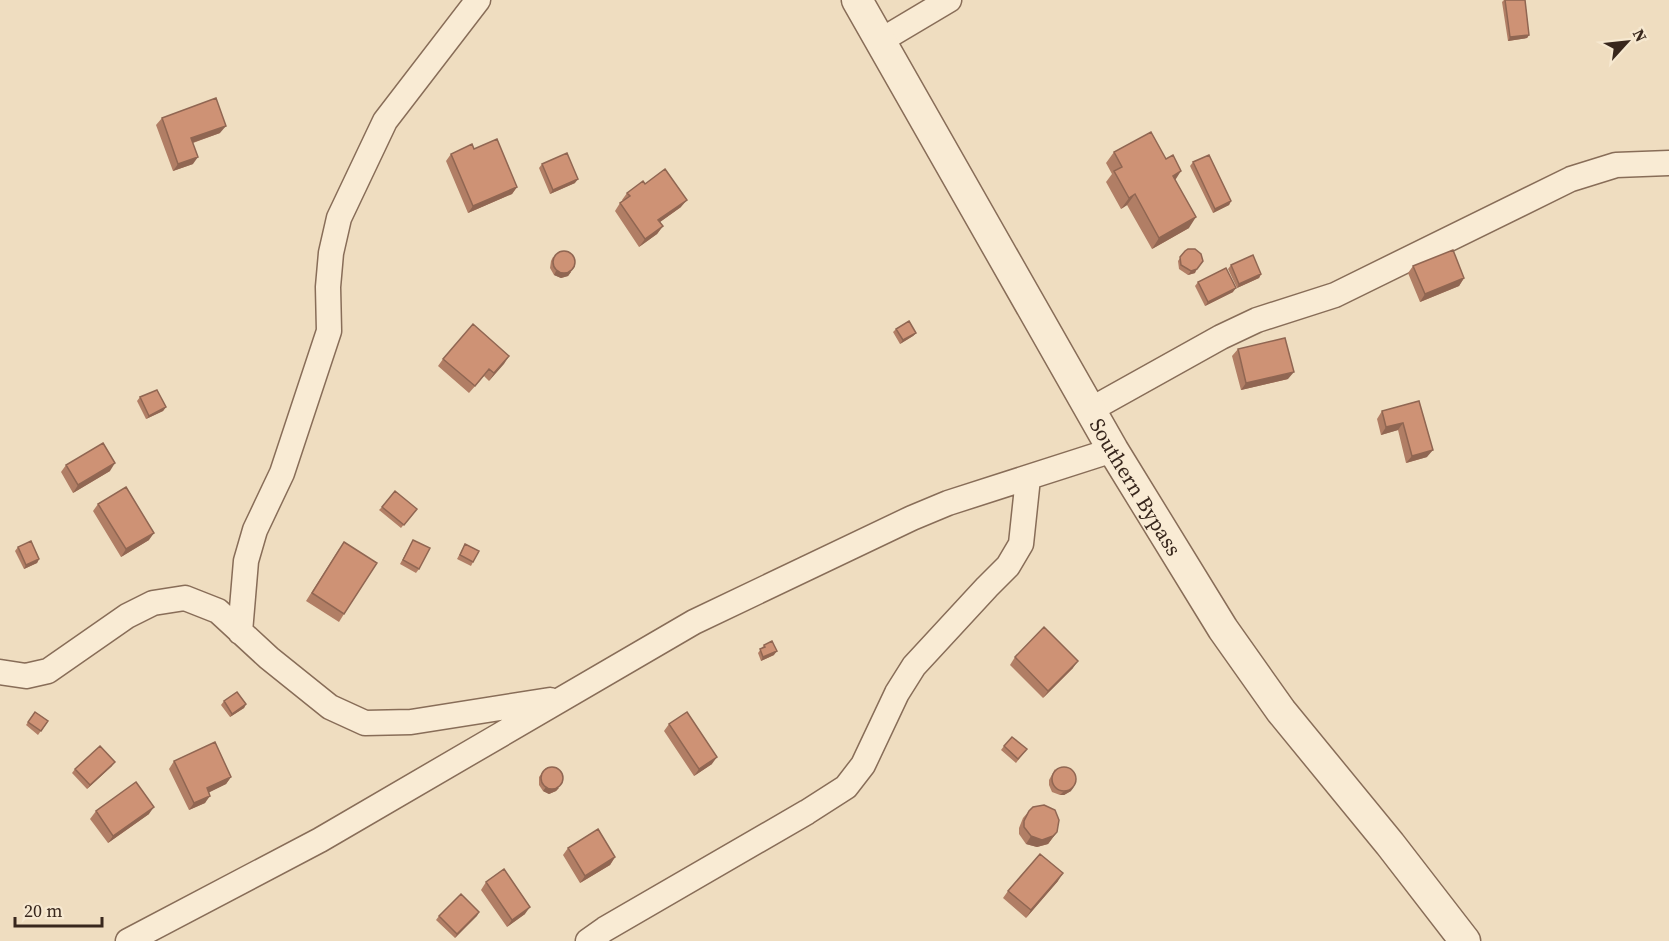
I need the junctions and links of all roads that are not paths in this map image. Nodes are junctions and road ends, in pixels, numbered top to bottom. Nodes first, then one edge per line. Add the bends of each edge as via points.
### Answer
1 (478, 0) edge
2 (857, 0) edge
3 (949, 0) edge
4 (880, 41) junction
5 (1669, 163) edge
6 (1090, 410) junction
7 (1113, 450) junction
8 (1028, 478) junction
9 (240, 632) junction
10 (0, 672) edge
11 (566, 698) junction
12 (128, 941) edge
13 (588, 941) edge
14 (1465, 941) edge

1 - 9 street via 385,121 339,218 331,253 329,331 282,473 255,530 246,561
2 - 4 street, Southern Bypass
3 - 4 street
4 - 6 street, Southern Bypass
5 - 6 street via 1616,165 1571,179 1335,295 1221,336
6 - 7 street, Southern Bypass
7 - 8 street
7 - 14 street, Southern Bypass via 1223,629 1281,711
8 - 11 street via 912,518 694,622
8 - 13 street via 1021,544 1008,566 914,666 863,765 846,787
9 - 10 street via 218,611 185,598 153,603 127,616 48,671 26,676
9 - 11 street via 330,707 365,723 411,722
11 - 12 street via 320,840

